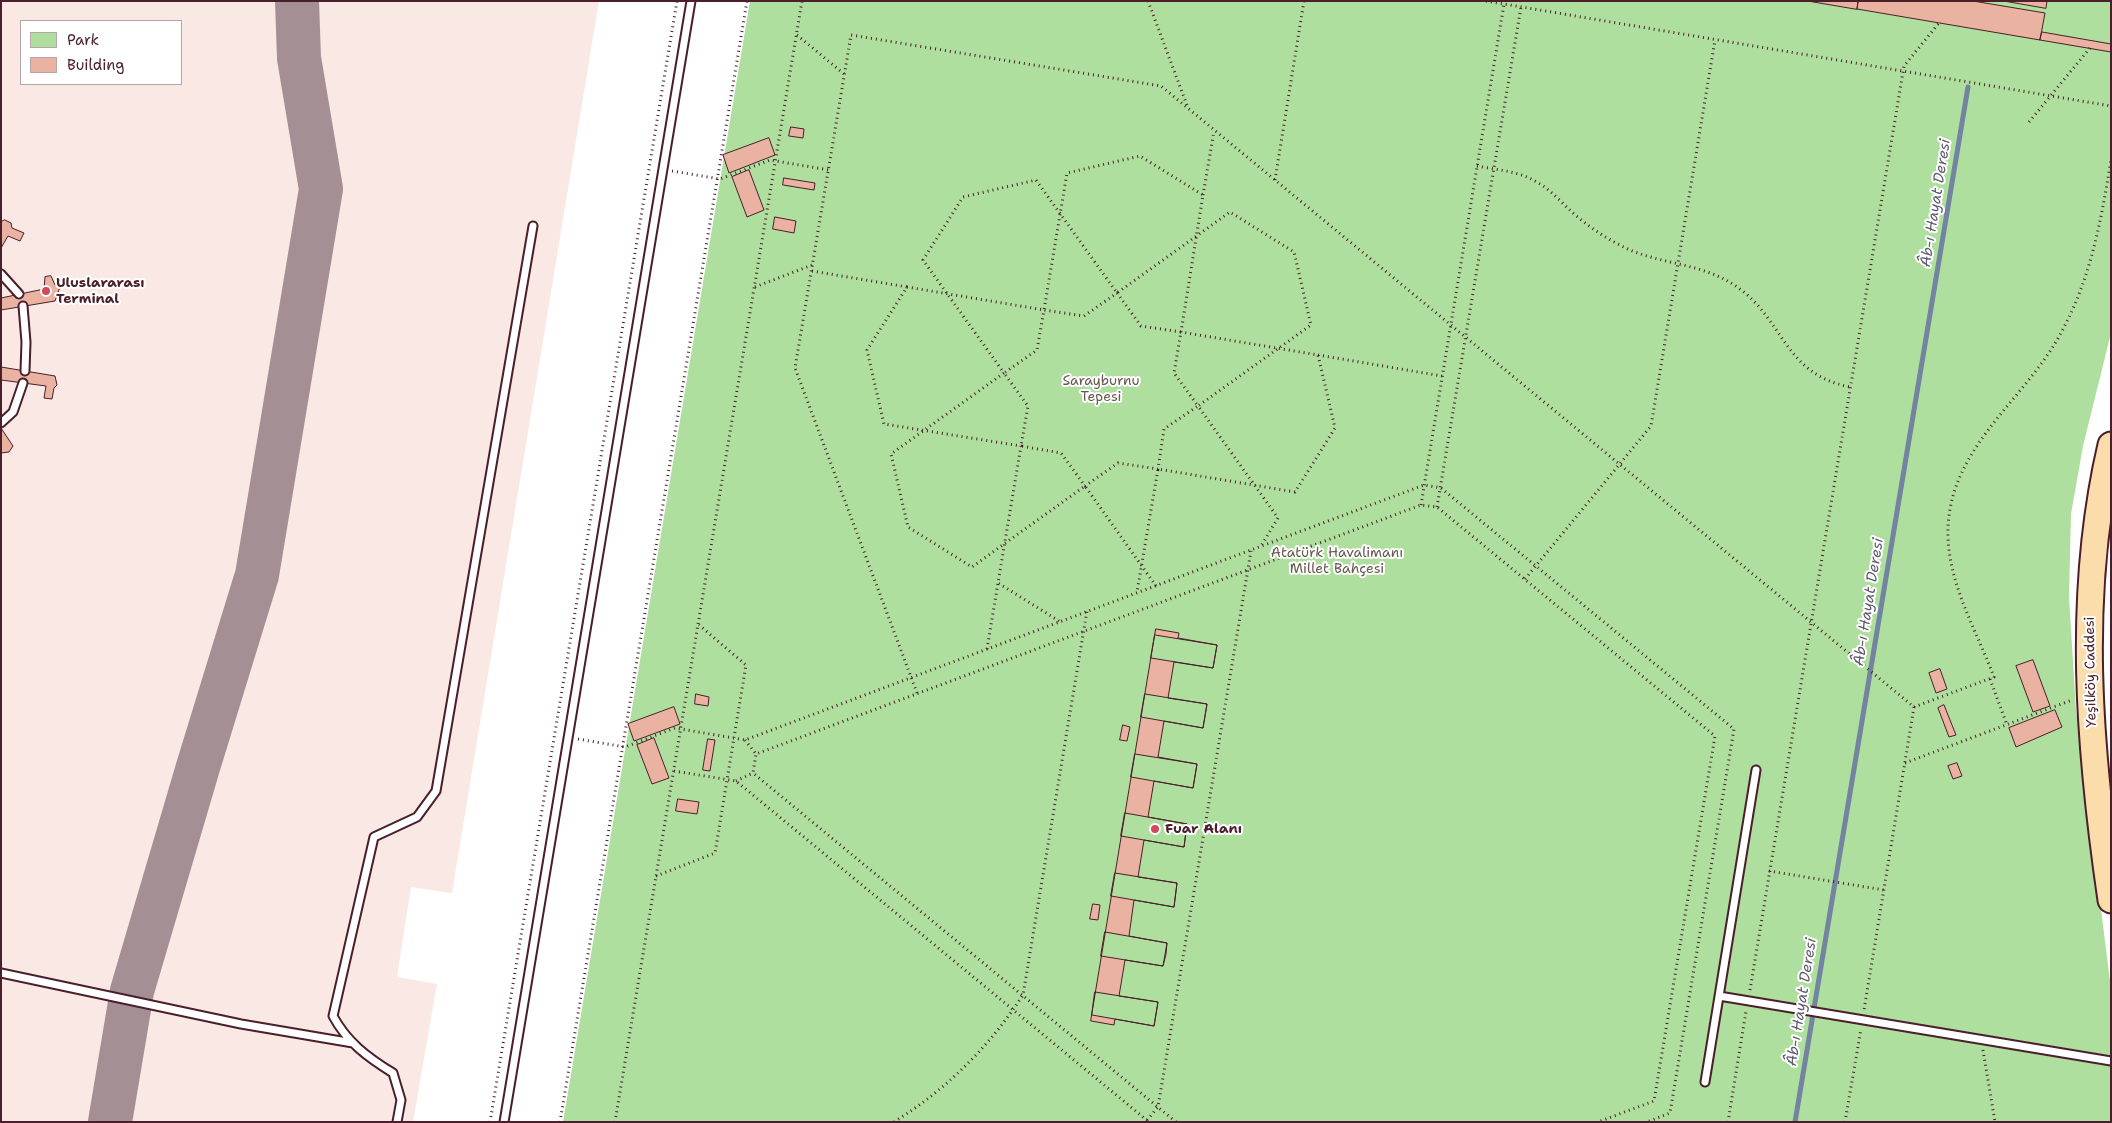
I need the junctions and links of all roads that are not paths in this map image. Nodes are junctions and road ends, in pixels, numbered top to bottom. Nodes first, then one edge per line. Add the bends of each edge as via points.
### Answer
1 (691, 1) edge
2 (534, 226) dead end
3 (1, 274) edge
4 (19, 294) dead end
5 (23, 306) dead end
6 (25, 371) dead end
7 (23, 383) dead end
8 (1, 422) edge
9 (2111, 445) edge
10 (1756, 770) dead end
11 (2111, 900) edge
12 (1, 973) edge
13 (1719, 996) junction
14 (353, 1043) junction
15 (2111, 1062) edge
16 (1704, 1082) dead end
17 (397, 1122) edge
18 (504, 1122) edge

1 - 18 lane
2 - 14 lane via 436,791 417,817 374,837 333,1016
3 - 4 lane
5 - 6 lane
7 - 8 lane via 13,412
9 - 11 highway, Yeşilköy Caddesi via 2092,566 2089,670 2095,778
10 - 13 lane
12 - 14 lane via 242,1024
13 - 15 lane
13 - 16 lane
14 - 17 lane via 365,1056 393,1073 401,1100

